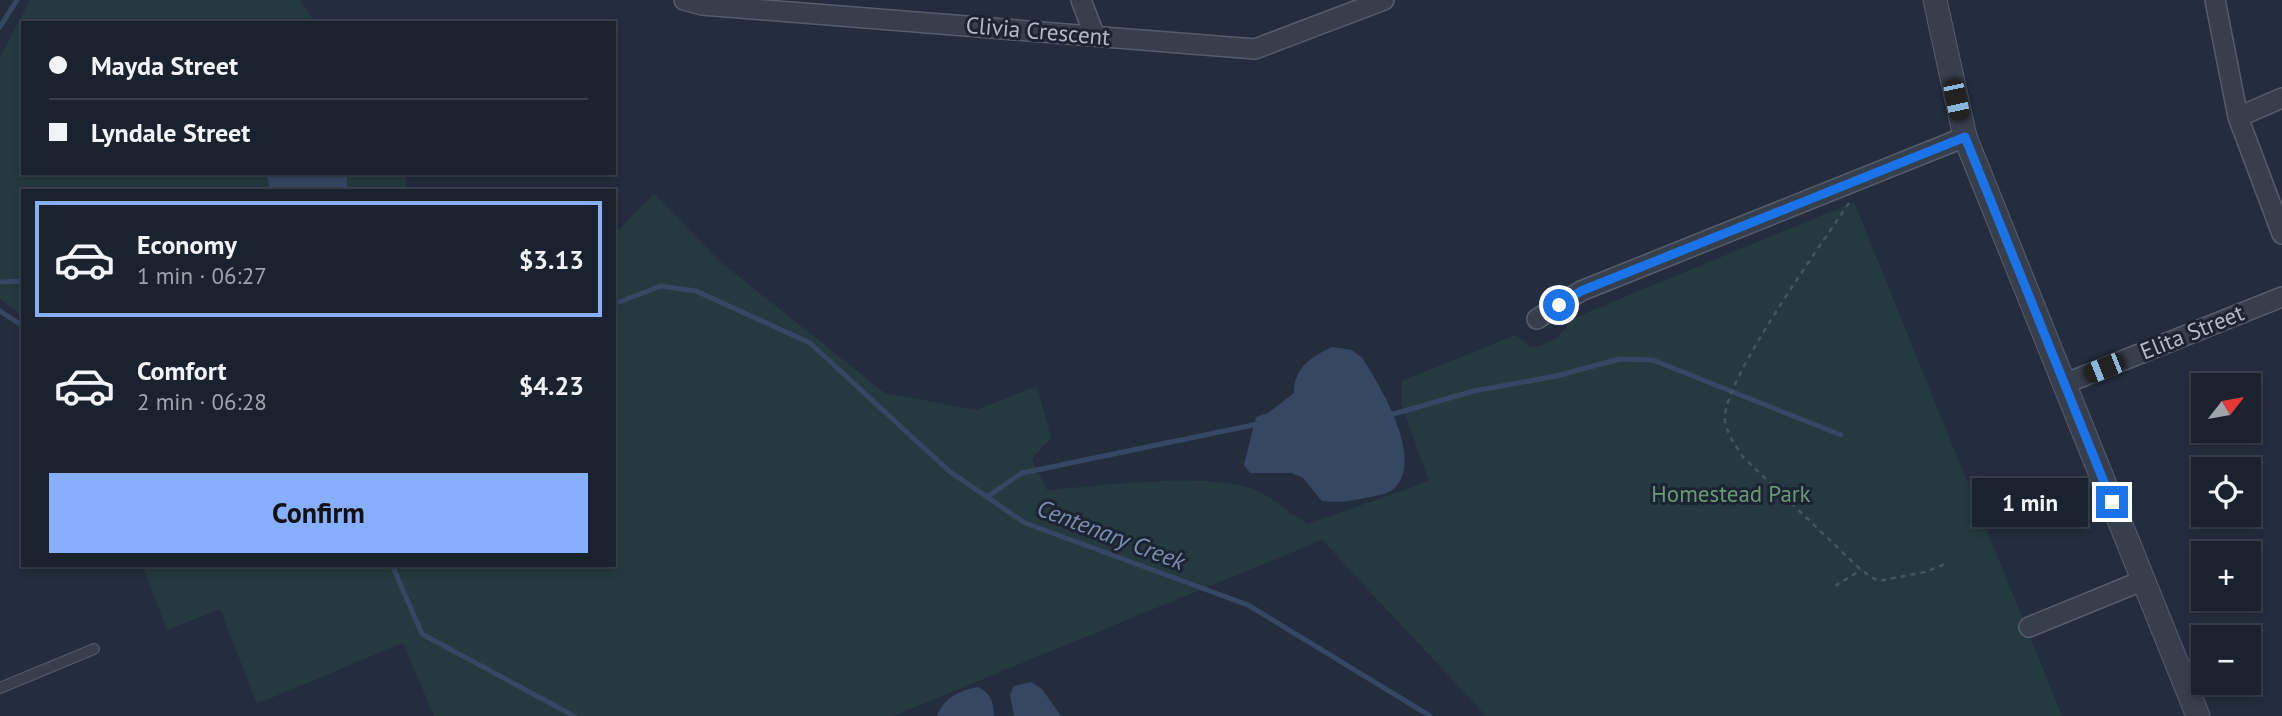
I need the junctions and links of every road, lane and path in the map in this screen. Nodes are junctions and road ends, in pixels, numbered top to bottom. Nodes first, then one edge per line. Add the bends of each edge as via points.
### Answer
1 (684, 0) edge
2 (1082, 0) edge
3 (1384, 0) edge
4 (1935, 0) edge
5 (2215, 0) edge
6 (1094, 34) junction
7 (2282, 98) edge
8 (2238, 117) junction
9 (1965, 137) junction
10 (1862, 176) junction
11 (2282, 234) edge
12 (2282, 296) edge
13 (1537, 319) dead end
14 (2064, 384) junction
15 (1945, 564) dead end
16 (1861, 570) junction
17 (2144, 580) junction
18 (1835, 586) dead end
19 (2029, 627) dead end
20 (94, 649) dead end
21 (0, 688) edge
22 (2198, 716) edge

1 - 6 street, Clivia Crescent via 866,19
2 - 6 street
3 - 6 street, Clivia Crescent via 1255,49
4 - 9 street
5 - 8 street
7 - 8 street
8 - 11 street
9 - 10 street
9 - 14 street
10 - 13 street via 1581,291
10 - 16 path via 1860,186 1759,340 1725,418 1743,457
12 - 14 street, Elita Street
14 - 17 street
15 - 16 path via 1878,581
16 - 18 path
17 - 19 street
17 - 22 street
20 - 21 lane

